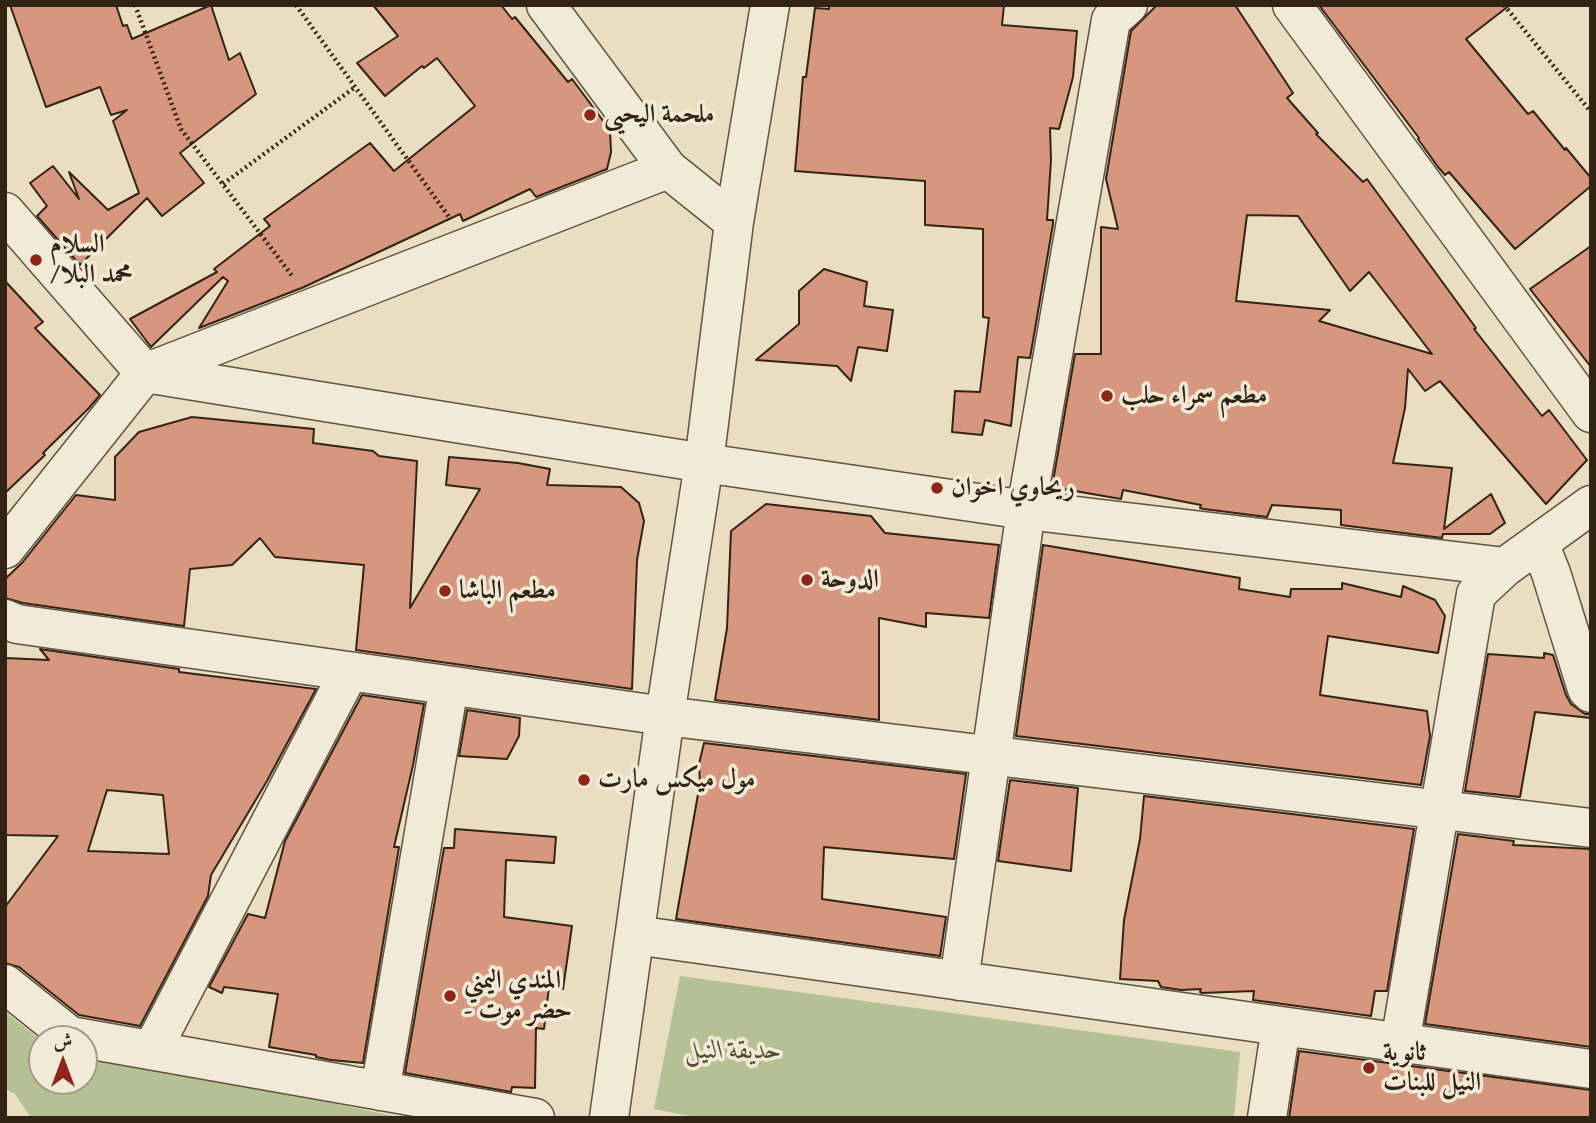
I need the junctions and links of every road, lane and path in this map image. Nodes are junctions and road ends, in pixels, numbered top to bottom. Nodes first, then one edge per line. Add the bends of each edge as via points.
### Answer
1 (135, 5) edge
2 (296, 5) edge
3 (546, 5) edge
4 (770, 5) edge
5 (1128, 5) edge
6 (1292, 5) edge
7 (1504, 5) edge
8 (354, 88) junction
9 (1591, 112) edge
10 (668, 169) junction
11 (223, 184) junction
12 (734, 222) junction
13 (12, 236) edge
14 (471, 247) junction
15 (317, 307) junction
16 (145, 373) junction
17 (1591, 413) edge
18 (704, 463) junction
19 (1591, 505) edge
20 (1026, 510) junction
21 (1539, 543) junction
22 (5, 549) edge
23 (1505, 567) junction
24 (5, 619) edge
25 (349, 672) junction
26 (449, 686) junction
27 (1591, 693) edge
28 (665, 716) junction
29 (990, 756) junction
30 (1440, 809) junction
31 (1591, 828) edge
32 (635, 935) junction
33 (958, 981) junction
34 (5, 984) edge
35 (1281, 1026) junction
36 (1400, 1043) junction
37 (152, 1050) junction
38 (1591, 1069) edge
39 (380, 1091) junction
40 (535, 1118) edge
41 (609, 1118) edge
42 (1267, 1118) edge

1 - 11 path via 181,129
2 - 8 path
3 - 10 street
4 - 12 street
5 - 20 street via 1111,20
6 - 17 street
7 - 9 path
8 - 11 path
8 - 14 path
10 - 12 street
10 - 14 street
11 - 15 path
12 - 18 street
13 - 16 street
14 - 15 street
15 - 16 street
16 - 18 street
16 - 22 street
18 - 20 street
18 - 28 street
19 - 21 street
20 - 23 street
20 - 29 street
21 - 23 street
21 - 27 street
23 - 30 street via 1476,594
24 - 25 street
25 - 26 street
25 - 37 street
26 - 28 street
26 - 39 street
28 - 29 street
28 - 32 street
29 - 30 street
29 - 33 street
30 - 31 street
30 - 36 street
32 - 33 street
32 - 41 street
33 - 35 street
34 - 37 street via 70,1036
35 - 36 street
35 - 42 street
36 - 38 street
37 - 39 street
39 - 40 street

